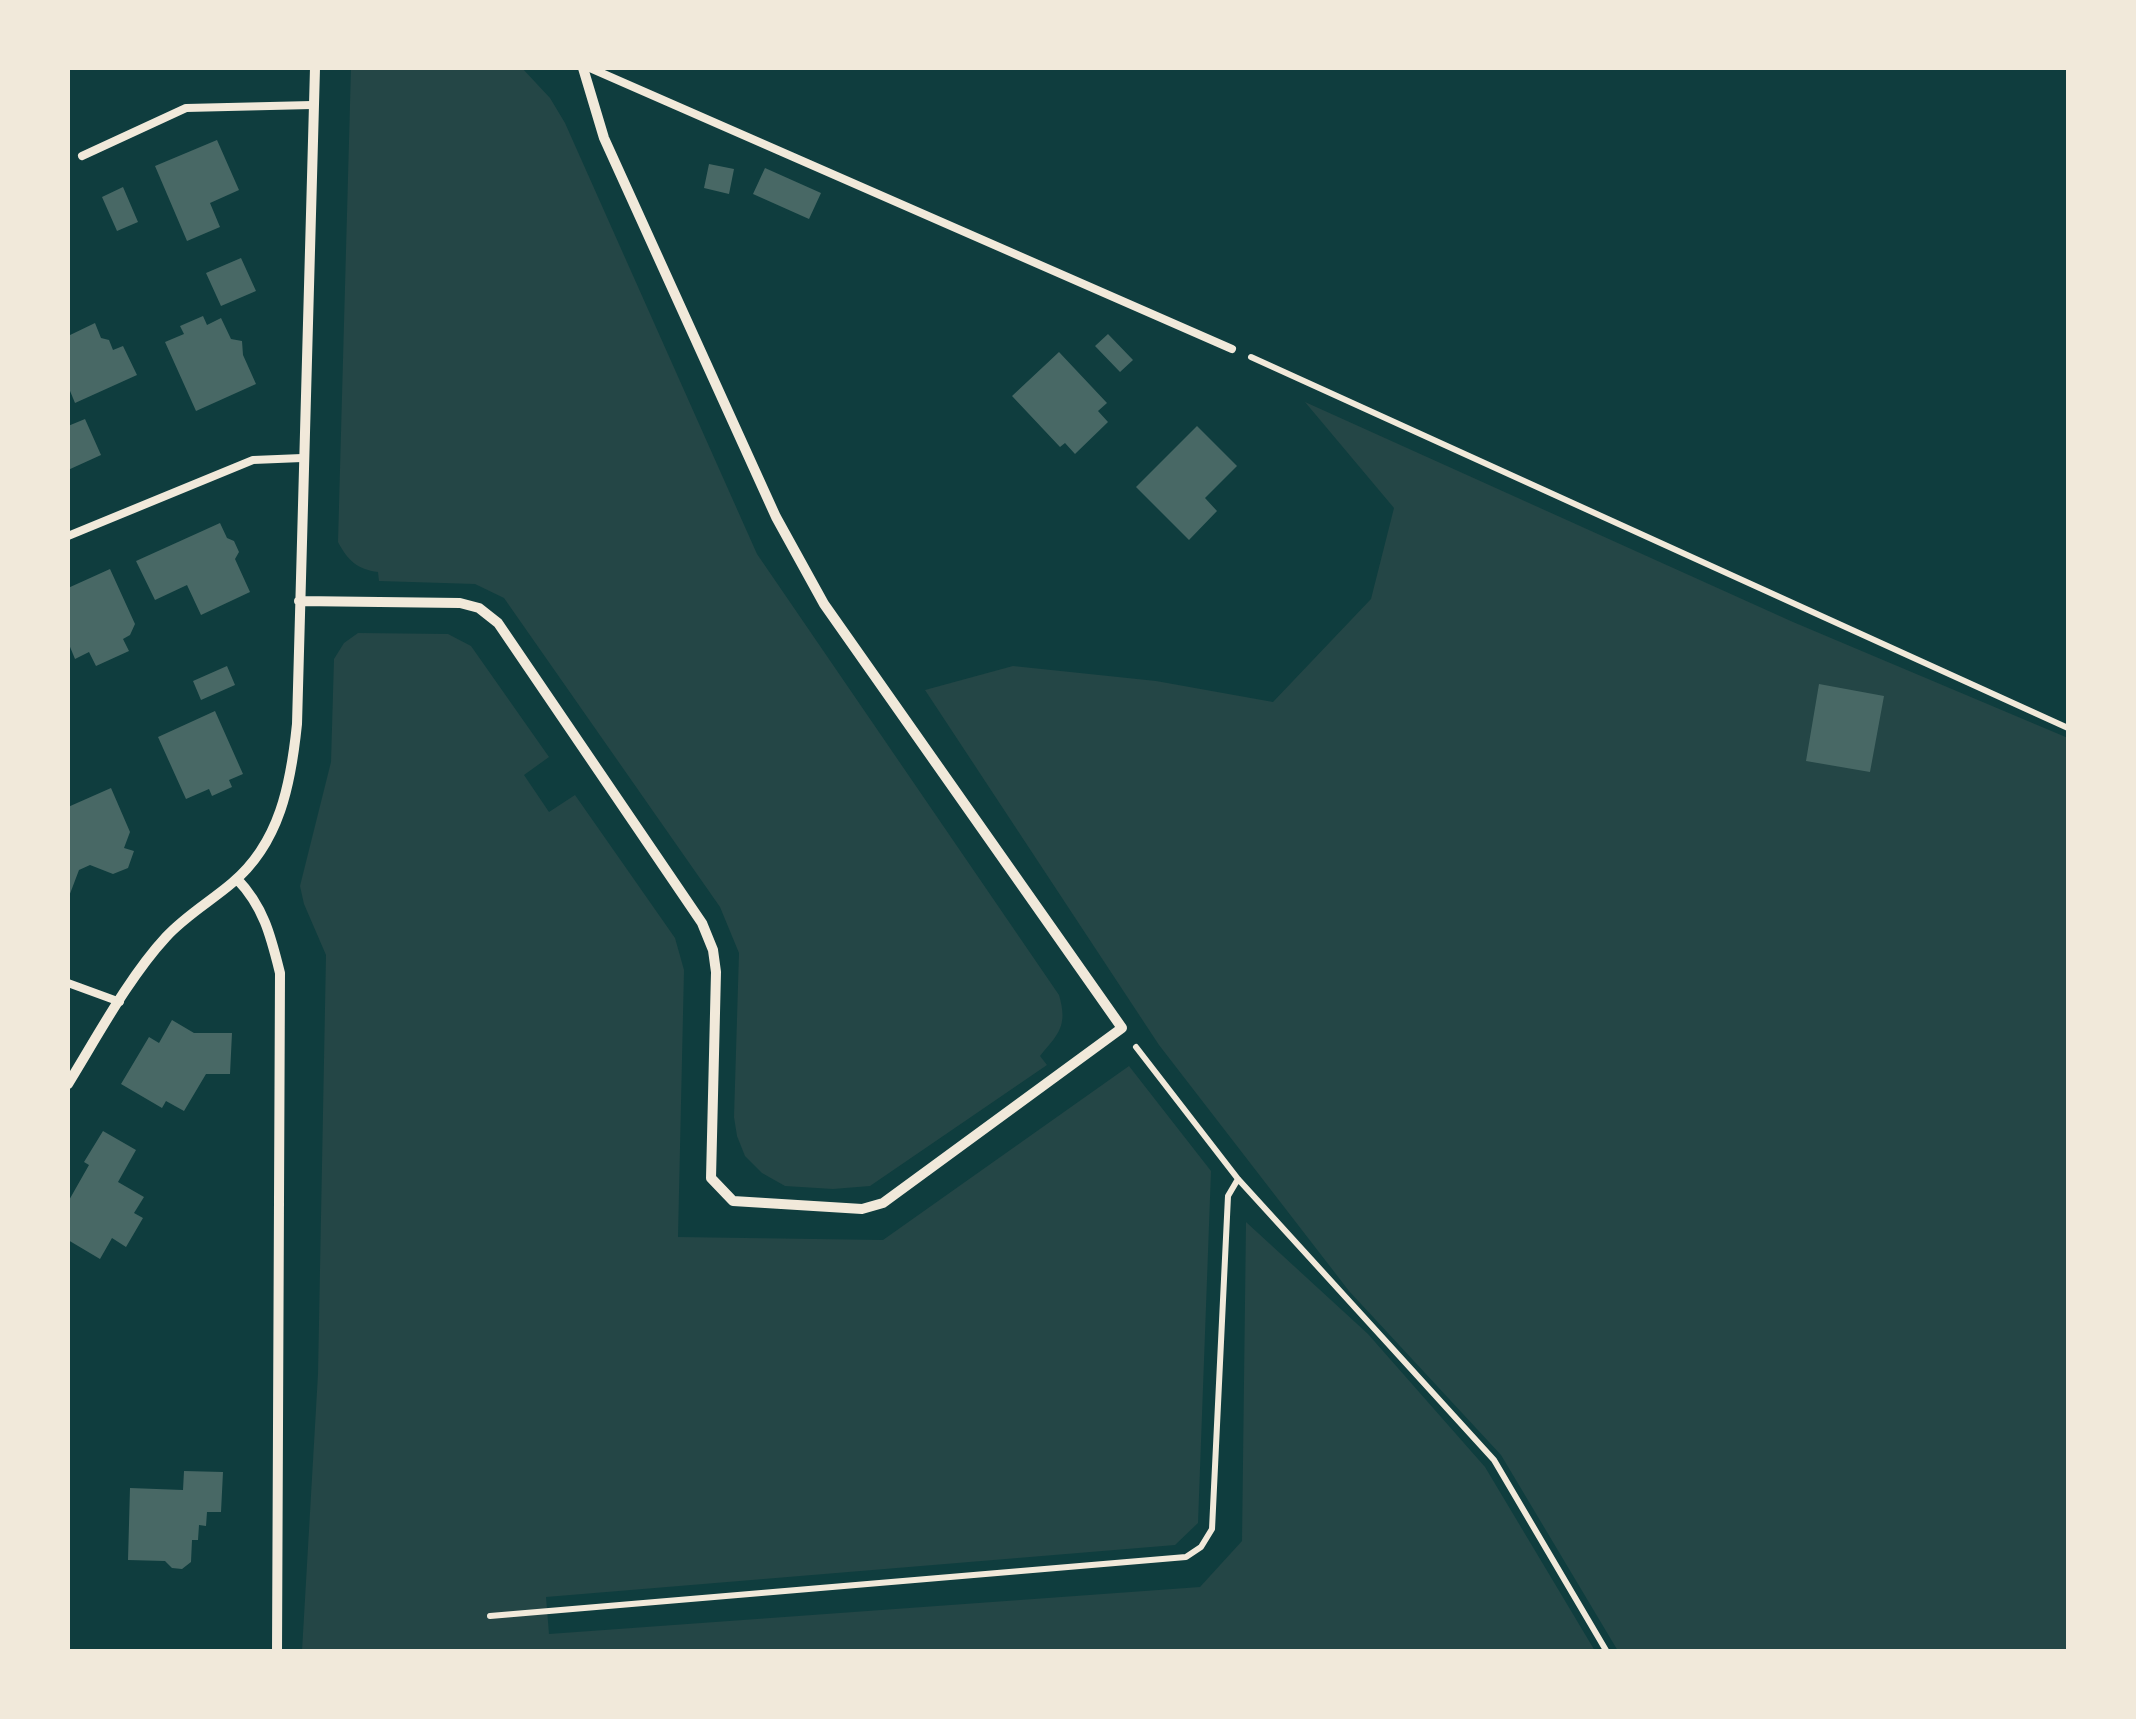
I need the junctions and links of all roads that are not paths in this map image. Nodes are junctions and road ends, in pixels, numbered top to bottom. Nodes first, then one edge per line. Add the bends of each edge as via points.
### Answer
1 (315, 68) edge
2 (583, 68) edge
3 (590, 68) edge
4 (312, 106) junction
5 (82, 156) dead end
6 (1232, 349) road end
7 (302, 458) junction
8 (68, 536) edge
9 (299, 601) junction
10 (237, 880) junction
11 (68, 983) edge
12 (120, 1002) junction
13 (68, 1084) edge
14 (277, 1652) edge

1 - 4 street
2 - 9 street via 604,138 776,516 824,604 1122,1028 883,1203 862,1210 734,1201 711,1178 713,950 702,924 498,623 460,603
3 - 6 lane
4 - 5 lane via 186,108
4 - 7 street
7 - 8 lane via 253,460
7 - 9 street
9 - 10 street via 291,782 269,840
10 - 12 street via 166,936
10 - 14 street via 255,898 280,973
11 - 12 lane
12 - 13 street

